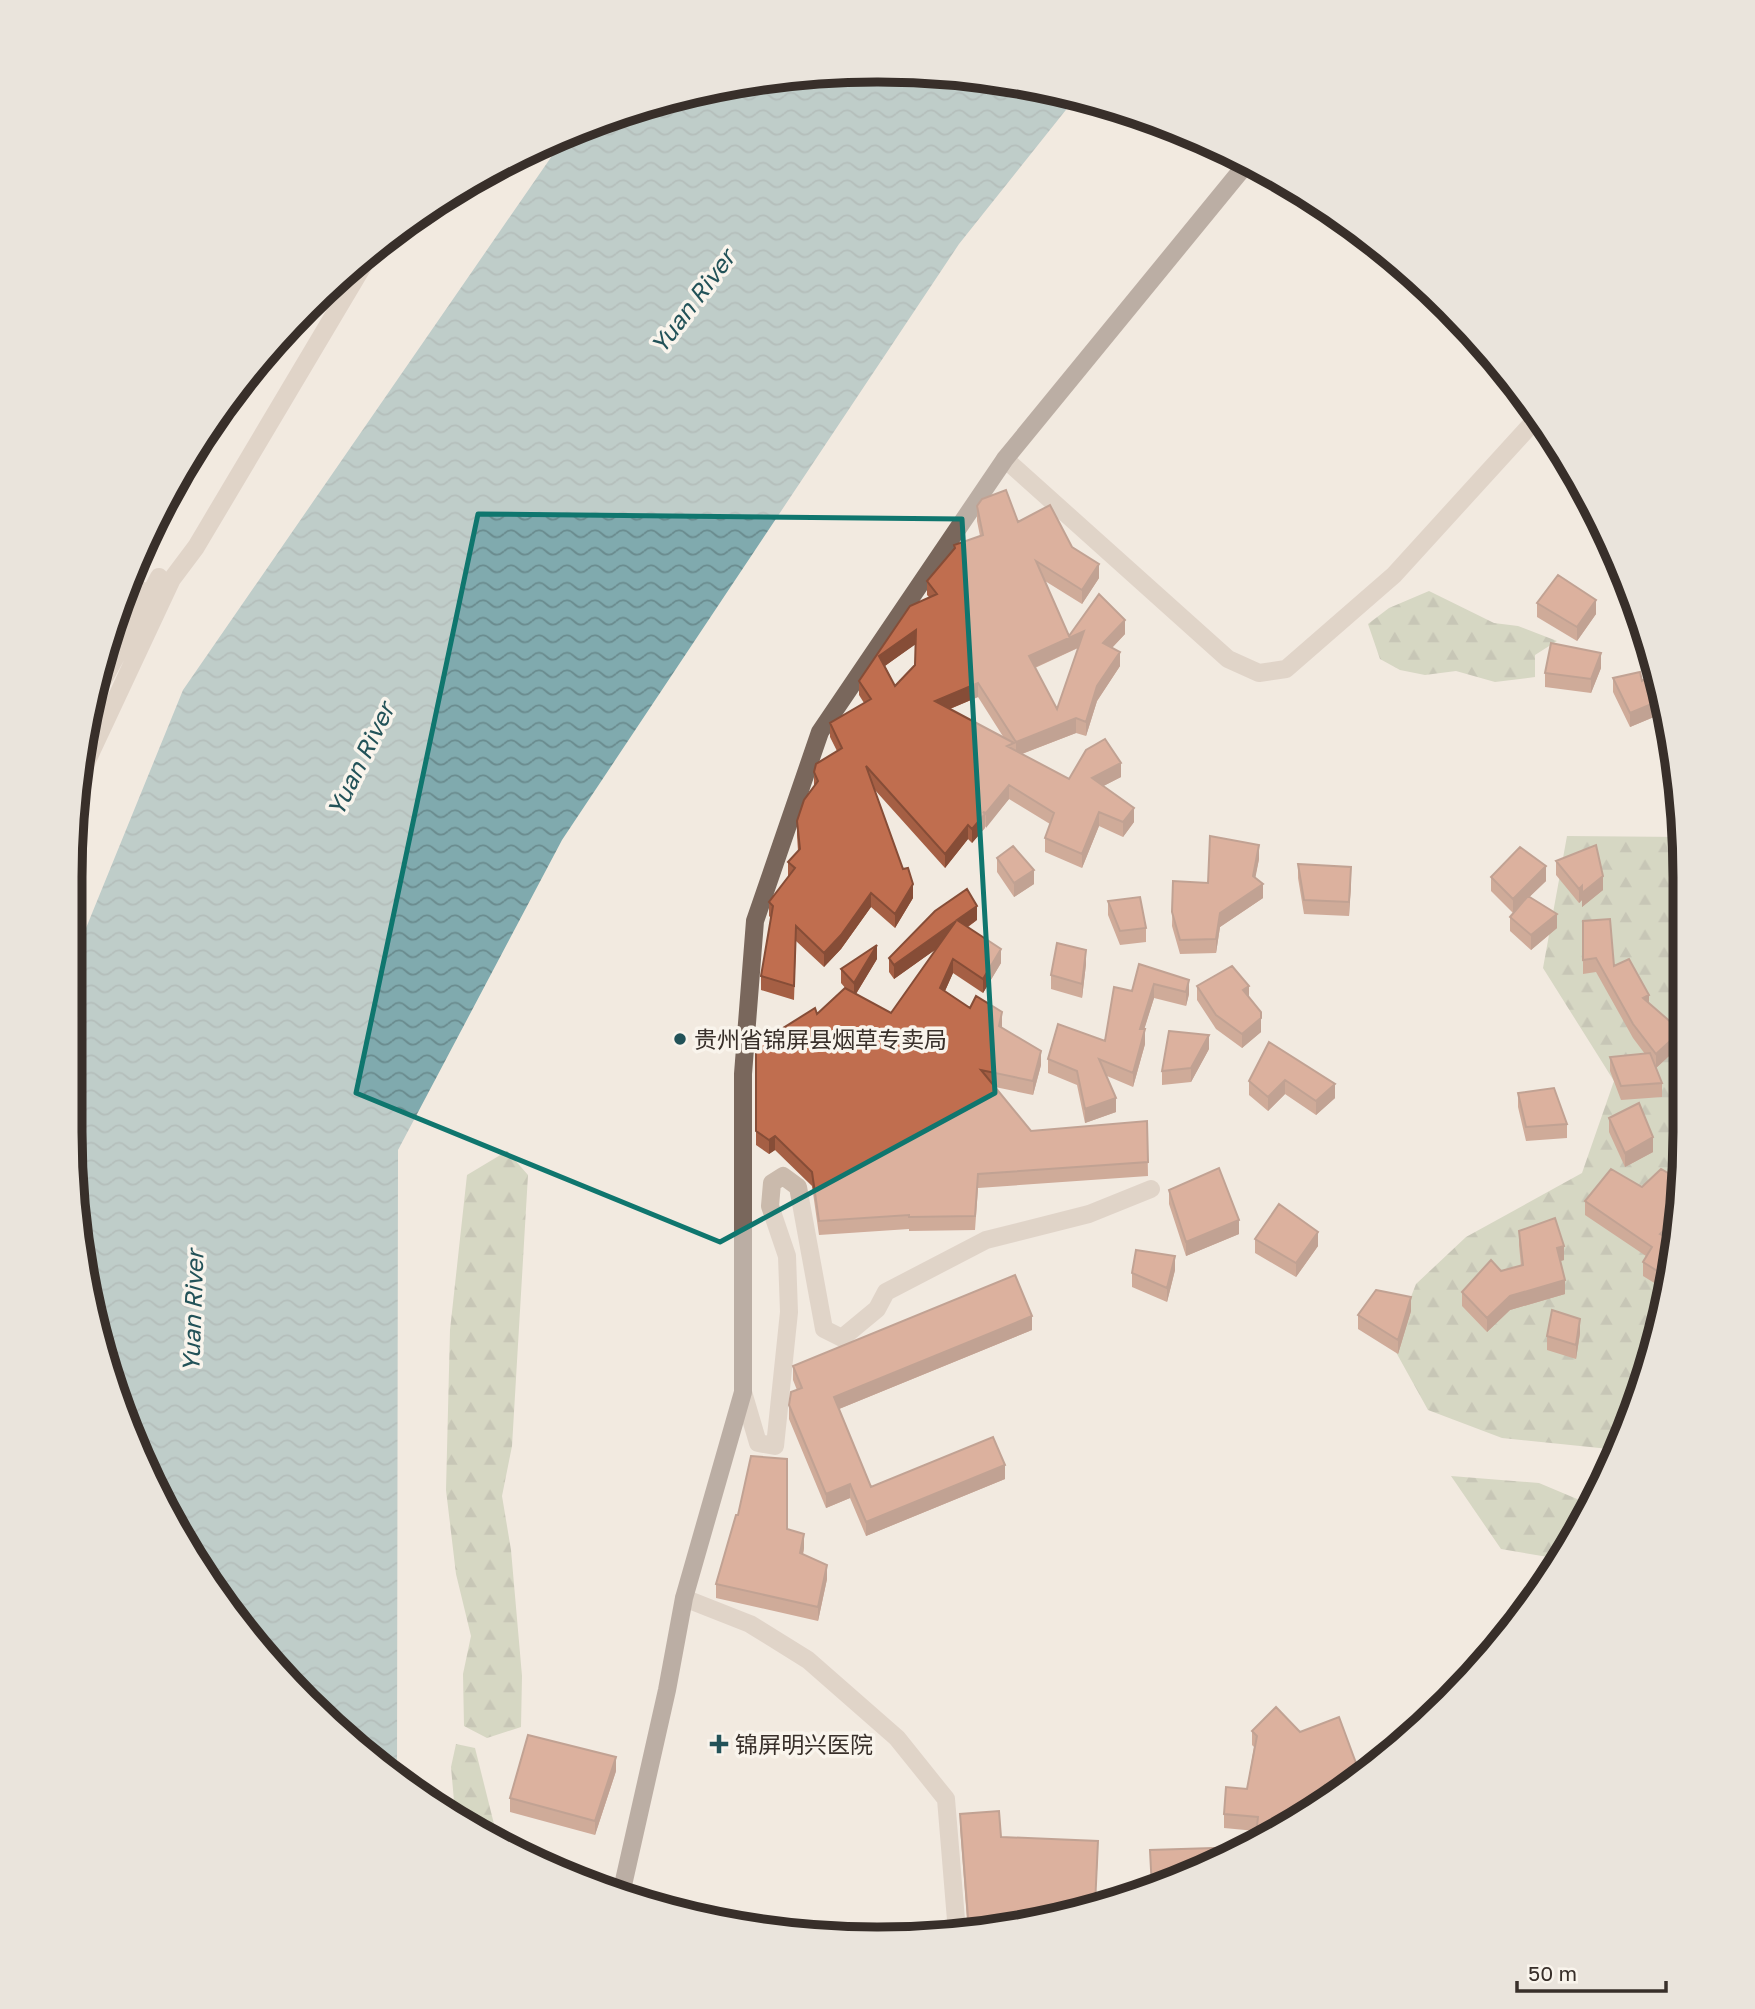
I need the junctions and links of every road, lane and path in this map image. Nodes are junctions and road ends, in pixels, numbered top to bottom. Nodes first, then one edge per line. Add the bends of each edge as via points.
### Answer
1 (1241, 171) edge
2 (356, 277) edge
3 (1531, 425) edge
4 (1005, 459) junction
5 (196, 547) junction
6 (159, 577) junction
7 (131, 605) edge
8 (111, 666) edge
9 (94, 746) edge
10 (1151, 1189) dead end
11 (743, 1392) junction
12 (684, 1598) junction
13 (623, 1885) edge
14 (956, 1922) edge

1 - 4 main road
2 - 5 street
3 - 4 street via 1394,575 1286,669 1259,673 1228,659
4 - 11 main road via 820,732 755,921 743,1074
5 - 6 street
5 - 9 street via 172,579
6 - 7 street
6 - 8 street
10 - 11 street via 1089,1214 986,1240 886,1292 877,1309 842,1338 824,1329 800,1198 797,1187 783,1176 772,1183 770,1206 787,1256 789,1312 775,1446 758,1443
11 - 12 main road
12 - 13 main road
12 - 14 street via 750,1624 808,1660 897,1738 946,1799

